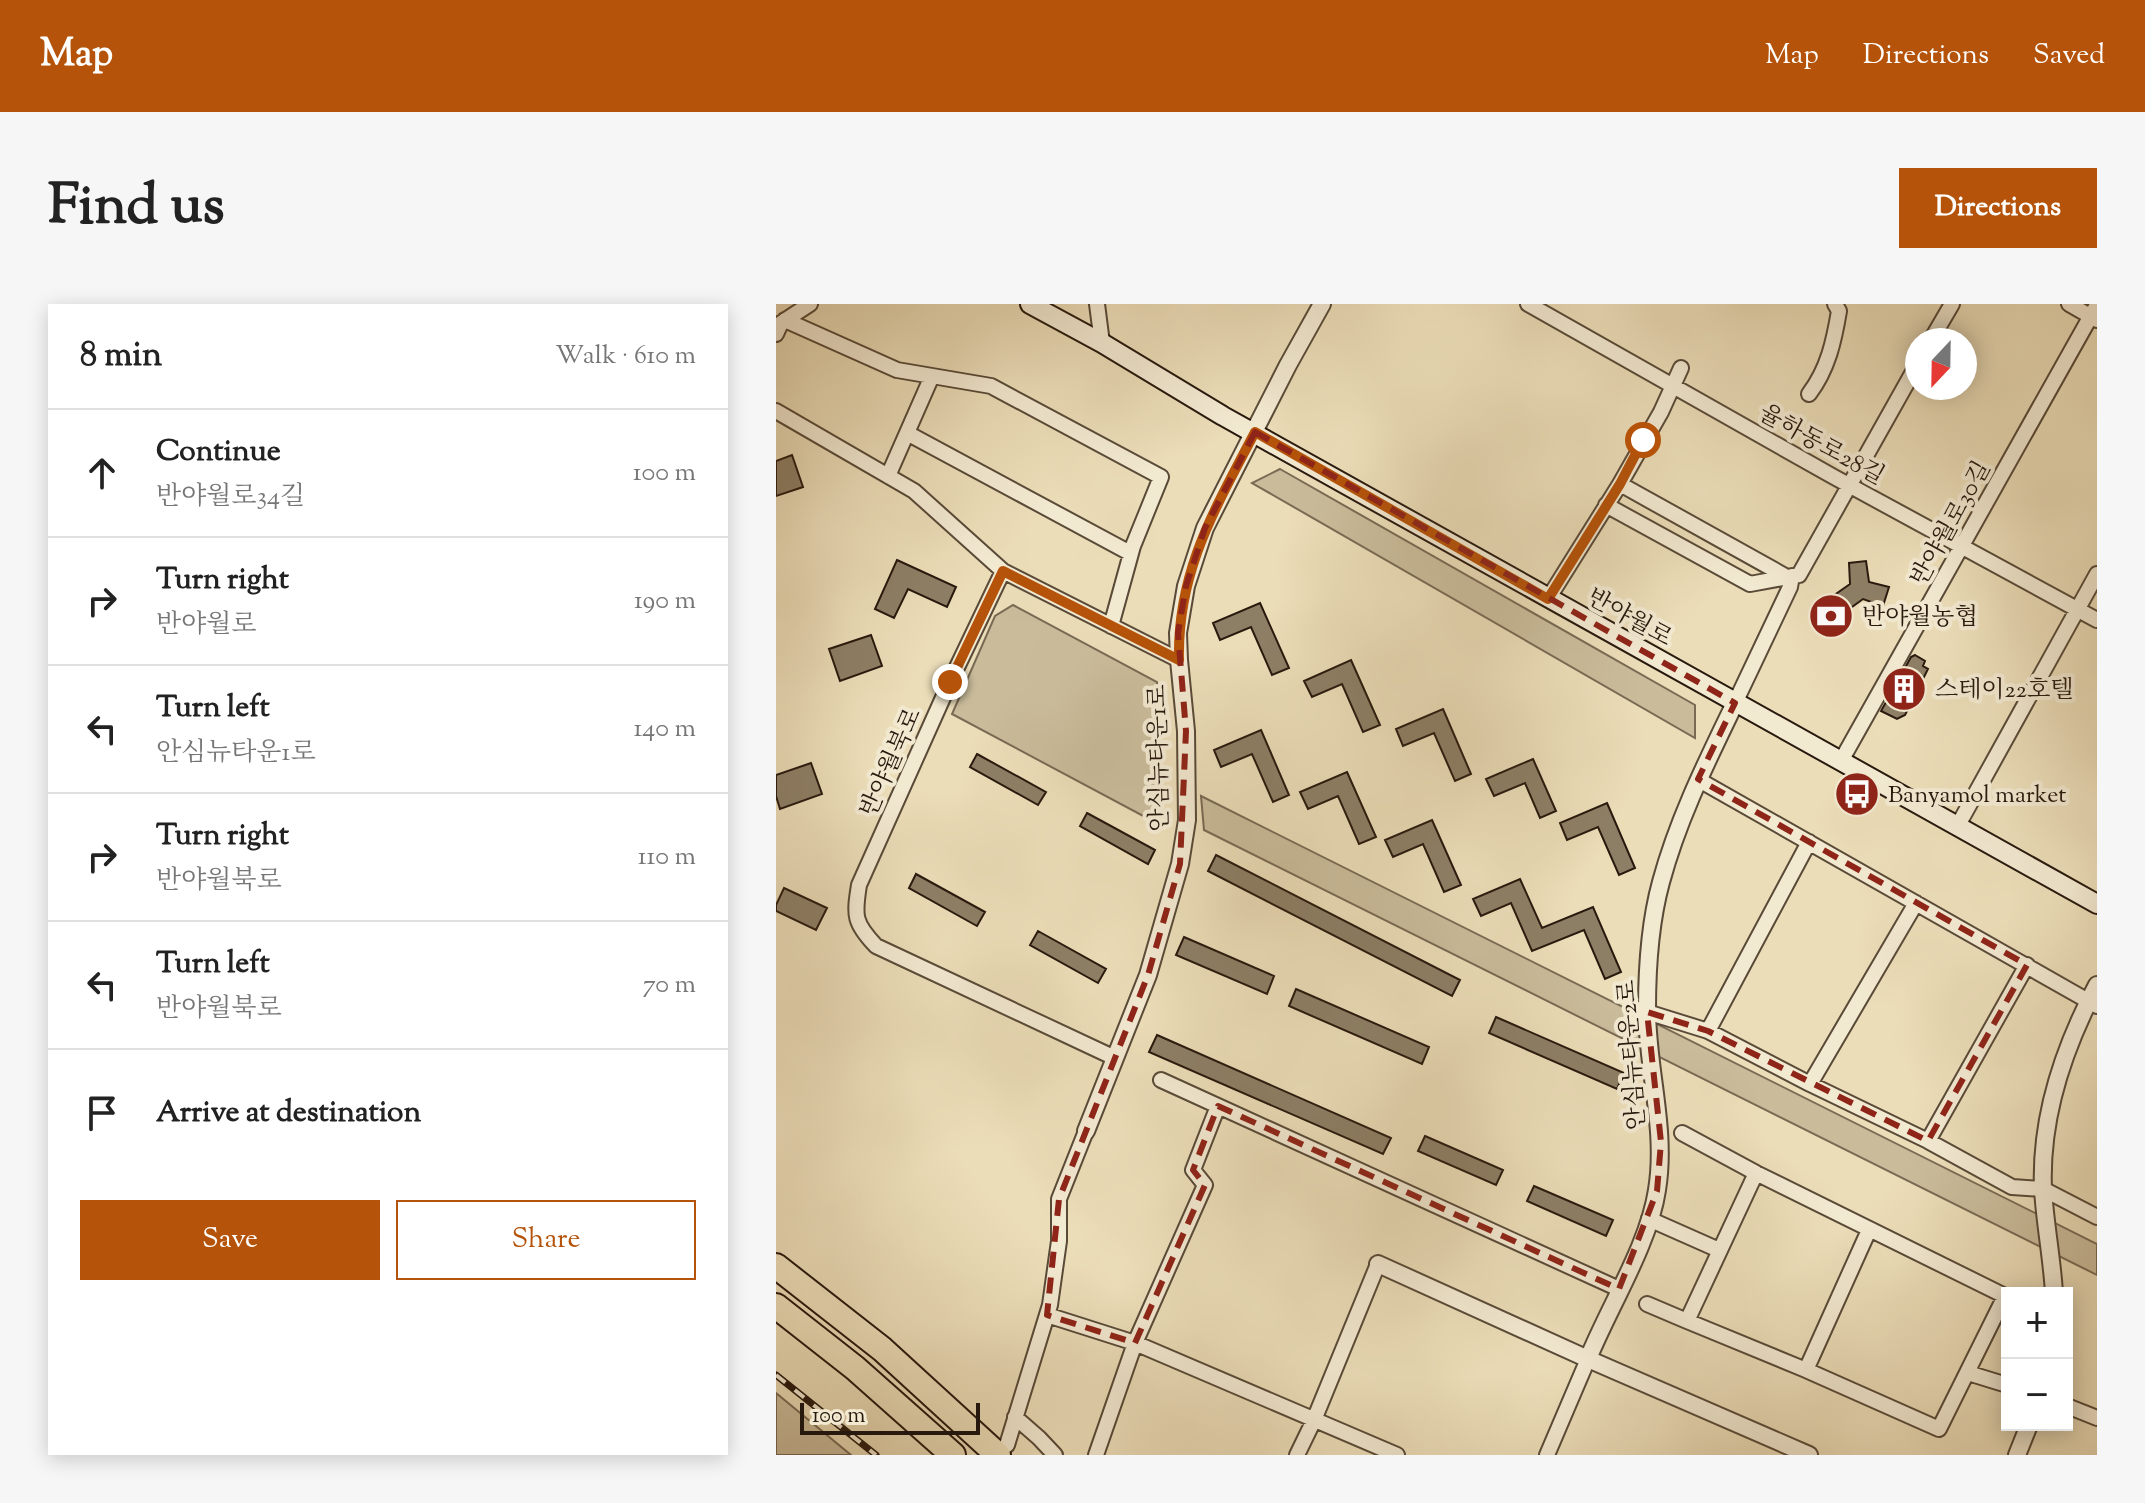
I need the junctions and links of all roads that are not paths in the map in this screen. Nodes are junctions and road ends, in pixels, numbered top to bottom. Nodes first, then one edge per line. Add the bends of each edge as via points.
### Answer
1 (810, 304) edge
2 (1030, 304) edge
3 (1097, 304) edge
4 (1528, 304) edge
5 (1835, 304) edge
6 (1952, 304) edge
7 (2069, 304) edge
8 (1316, 306) edge
9 (2095, 314) edge
10 (785, 320) junction
11 (1938, 328) edge
12 (776, 334) edge
13 (1102, 343) junction
14 (1681, 368) dead end
15 (932, 376) junction
16 (1672, 384) junction
17 (1905, 386) edge
18 (1809, 394) dead end
19 (776, 411) edge
20 (1255, 432) junction
21 (907, 433) junction
22 (888, 476) junction
23 (1620, 484) junction
24 (1849, 484) junction
25 (1606, 505) junction
26 (1962, 545) junction
27 (1130, 553) junction
28 (1003, 571) junction
29 (2097, 574) edge
30 (1793, 576) junction
31 (1548, 599) junction
32 (2079, 609) junction
33 (2097, 620) edge
34 (1111, 626) junction
35 (1179, 660) junction
36 (1735, 703) junction
37 (1841, 761) junction
38 (1699, 780) junction
39 (1957, 827) junction
40 (1809, 842) junction
41 (1916, 903) junction
42 (2097, 904) edge
43 (2027, 965) junction
44 (2097, 985) edge
45 (2093, 1003) edge
46 (1647, 1012) junction
47 (1708, 1031) junction
48 (1115, 1058) junction
49 (1161, 1080) dead end
50 (1810, 1084) junction
51 (1218, 1106) junction
52 (1086, 1131) joint
53 (1682, 1133) dead end
54 (1928, 1141) junction
55 (1756, 1173) junction
56 (2043, 1189) junction
57 (2097, 1217) edge
58 (1649, 1219) junction
59 (1869, 1230) junction
60 (1719, 1250) junction
61 (1378, 1264) joint
62 (776, 1266) edge
63 (2053, 1287) edge
64 (1619, 1289) junction
65 (1647, 1304) dead end
66 (776, 1306) edge
67 (1047, 1315) junction
68 (1687, 1321) junction
69 (1135, 1343) junction
70 (1588, 1359) junction
71 (1806, 1370) junction
72 (1968, 1373) junction
73 (2001, 1383) edge
74 (2073, 1408) edge
75 (1015, 1417) junction
76 (2097, 1418) edge
77 (1314, 1420) junction
78 (2027, 1431) edge
79 (1002, 1450) edge
80 (953, 1455) edge
81 (1055, 1455) edge
82 (1096, 1455) edge
83 (1297, 1455) edge
84 (1397, 1455) edge
85 (1547, 1455) edge
86 (1809, 1455) edge
87 (2017, 1455) edge

1 - 10 street
2 - 13 main road, 반야월로
3 - 13 street
4 - 16 street, 율하동로28길
5 - 18 street, 율하동로28길 via 1839,311 1828,359
6 - 11 street
7 - 9 street
8 - 20 street, 안심뉴타운1로
9 - 26 street, 반야월로30길
10 - 12 street
10 - 15 street via 897,370
13 - 20 main road, 반야월로
14 - 16 street
15 - 21 street
15 - 27 street via 991,386 1161,477
16 - 23 street
16 - 24 street, 율하동로28길
17 - 24 street
19 - 22 street
20 - 31 main road, 반야월로
20 - 35 street, 안심뉴타운1로 via 1205,528 1186,586
21 - 22 street
21 - 27 street
22 - 28 street via 914,491
23 - 25 street
23 - 30 street
24 - 26 street, 율하동로28길
24 - 30 street
25 - 30 street via 1750,584
25 - 31 street
26 - 32 street, 율하동로28길
26 - 37 street, 반야월로30길
27 - 34 street
28 - 34 street
28 - 48 street, 반야월북로 via 859,885 855,907 860,929 876,946
29 - 32 street
30 - 36 street
31 - 36 main road, 반야월로
32 - 33 street, 율하동로28길
32 - 39 street
34 - 35 street
35 - 48 street, 안심뉴타운1로 via 1187,820 1180,864 1148,975
36 - 37 main road, 반야월로
36 - 38 street, 안심뉴타운2로
37 - 39 main road, 반야월로
38 - 40 street
38 - 46 street, 안심뉴타운2로 via 1660,884
39 - 42 main road, 반야월로
40 - 41 street
40 - 47 street
41 - 43 street
41 - 50 street
43 - 45 street
43 - 54 street
44 - 45 street
45 - 56 street via 2056,1081 2045,1126
46 - 47 street
46 - 58 street, 안심뉴타운2로 via 1661,1142
47 - 50 street
48 - 52 street, 안심뉴타운1로
49 - 51 street
50 - 54 street
51 - 64 street
51 - 69 street via 1193,1170 1205,1185
52 - 67 street via 1059,1199 1059,1241
53 - 55 street
54 - 56 street via 2012,1187
55 - 59 street
55 - 60 street
56 - 57 street
56 - 63 street
58 - 60 street
58 - 64 street, 안심뉴타운2로
59 - 71 street
59 - 72 street via 2005,1296
60 - 68 street
61 - 70 street
61 - 77 street
62 - 79 highway
64 - 70 street, 안심뉴타운2로
65 - 68 street
66 - 80 highway
67 - 69 street
67 - 75 street
68 - 71 street
69 - 77 street
69 - 82 street
70 - 85 street
70 - 86 street
71 - 72 street via 1939,1429
72 - 73 street
74 - 76 street
75 - 79 street
75 - 81 street
77 - 83 street
77 - 84 street
78 - 87 street

